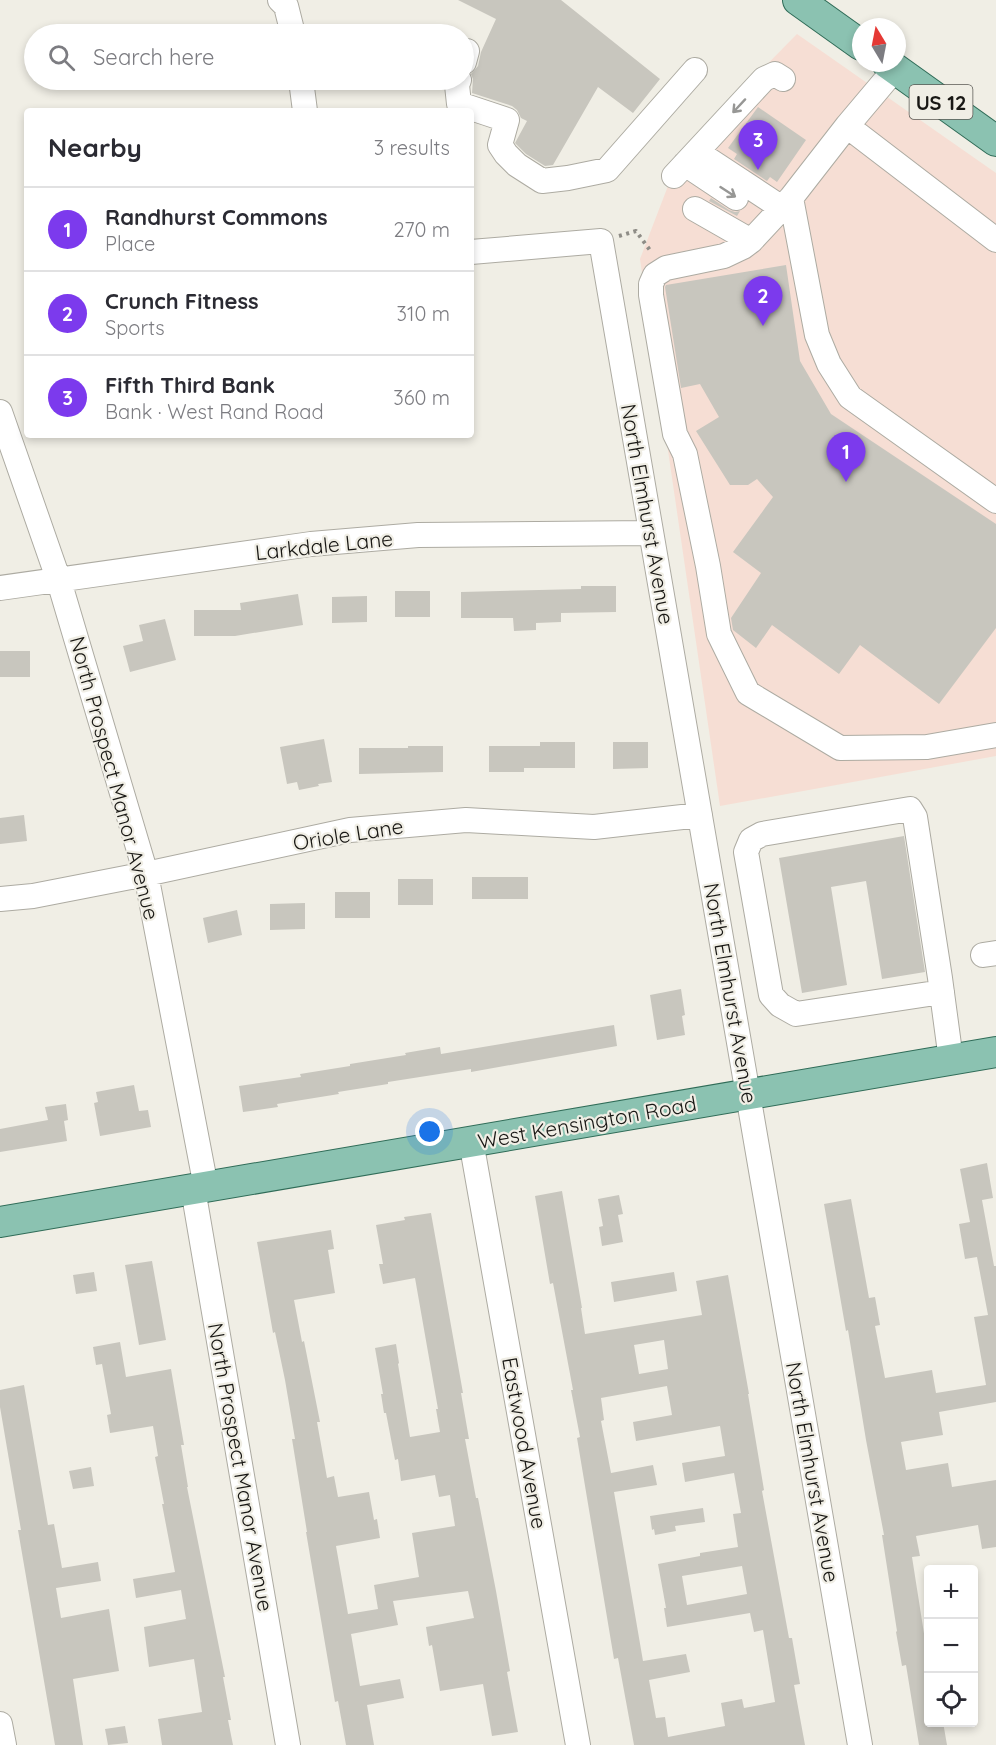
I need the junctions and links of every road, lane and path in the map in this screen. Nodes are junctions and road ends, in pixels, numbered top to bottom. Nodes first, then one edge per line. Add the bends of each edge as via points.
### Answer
1 (280, 0) edge
2 (803, 1) edge
3 (290, 24) edge
4 (852, 38) edge
5 (696, 70) dead end
6 (887, 72) edge
7 (899, 72) edge
8 (783, 78) dead end
9 (302, 90) edge
10 (457, 90) edge
11 (305, 108) edge
12 (471, 108) edge
13 (474, 109) edge
14 (847, 126) junction
15 (996, 141) edge
16 (695, 209) dead end
17 (781, 209) junction
18 (996, 240) edge
19 (601, 241) junction
20 (751, 241) junction
21 (474, 252) edge
22 (664, 269) junction
23 (0, 412) edge
24 (996, 501) edge
25 (651, 532) junction
26 (60, 581) junction
27 (0, 588) edge
28 (996, 735) edge
29 (700, 815) junction
30 (146, 874) junction
31 (0, 899) edge
32 (942, 992) junction
33 (996, 1052) edge
34 (951, 1060) junction
35 (748, 1094) junction
36 (471, 1142) junction
37 (200, 1188) junction
38 (0, 1222) edge
39 (0, 1724) edge
40 (4, 1745) edge
41 (288, 1745) edge
42 (578, 1745) edge
43 (860, 1745) edge

1 - 3 street via 286,6
2 - 4 main road
5 - 13 street via 607,170 568,178 542,181 517,165 500,145 507,120
6 - 14 street
7 - 15 main road, US 12
8 -> 17 street via 774,74 764,79 685,164
9 - 11 street
10 - 12 street via 459,104
14 - 17 street
14 - 18 street
16 - 20 street
17 - 20 street
17 - 24 street via 818,335 829,364 850,397
19 - 21 street
19 - 22 path via 636,231
19 - 25 street, North Elmhurst Avenue
20 - 22 street via 724,255
22 - 28 street via 655,275 651,295 675,434 685,454 719,634 748,693 840,748 927,747
23 - 26 street, North Prospect Manor Avenue
25 - 26 street, Larkdale Lane via 418,535 311,544
25 - 29 street, North Elmhurst Avenue
26 - 27 street, Larkdale Lane
26 - 30 street, North Prospect Manor Avenue
29 - 30 street, Oriole Lane via 594,827 466,820 350,830
29 - 35 street, North Elmhurst Avenue
30 - 31 street, Oriole Lane
30 - 37 street, North Prospect Manor Avenue
32 - 32 street via 915,817 910,809 762,834 751,840 746,852 767,973 771,994 780,1005 796,1014
32 - 34 street
33 - 34 main road, West Kensington Road
34 - 35 main road, West Kensington Road
35 - 36 main road, West Kensington Road
35 - 43 street, North Elmhurst Avenue
36 - 37 main road, West Kensington Road
36 - 42 street, Eastwood Avenue
37 - 38 main road, West Kensington Road
37 - 41 street, North Prospect Manor Avenue
39 - 40 street

